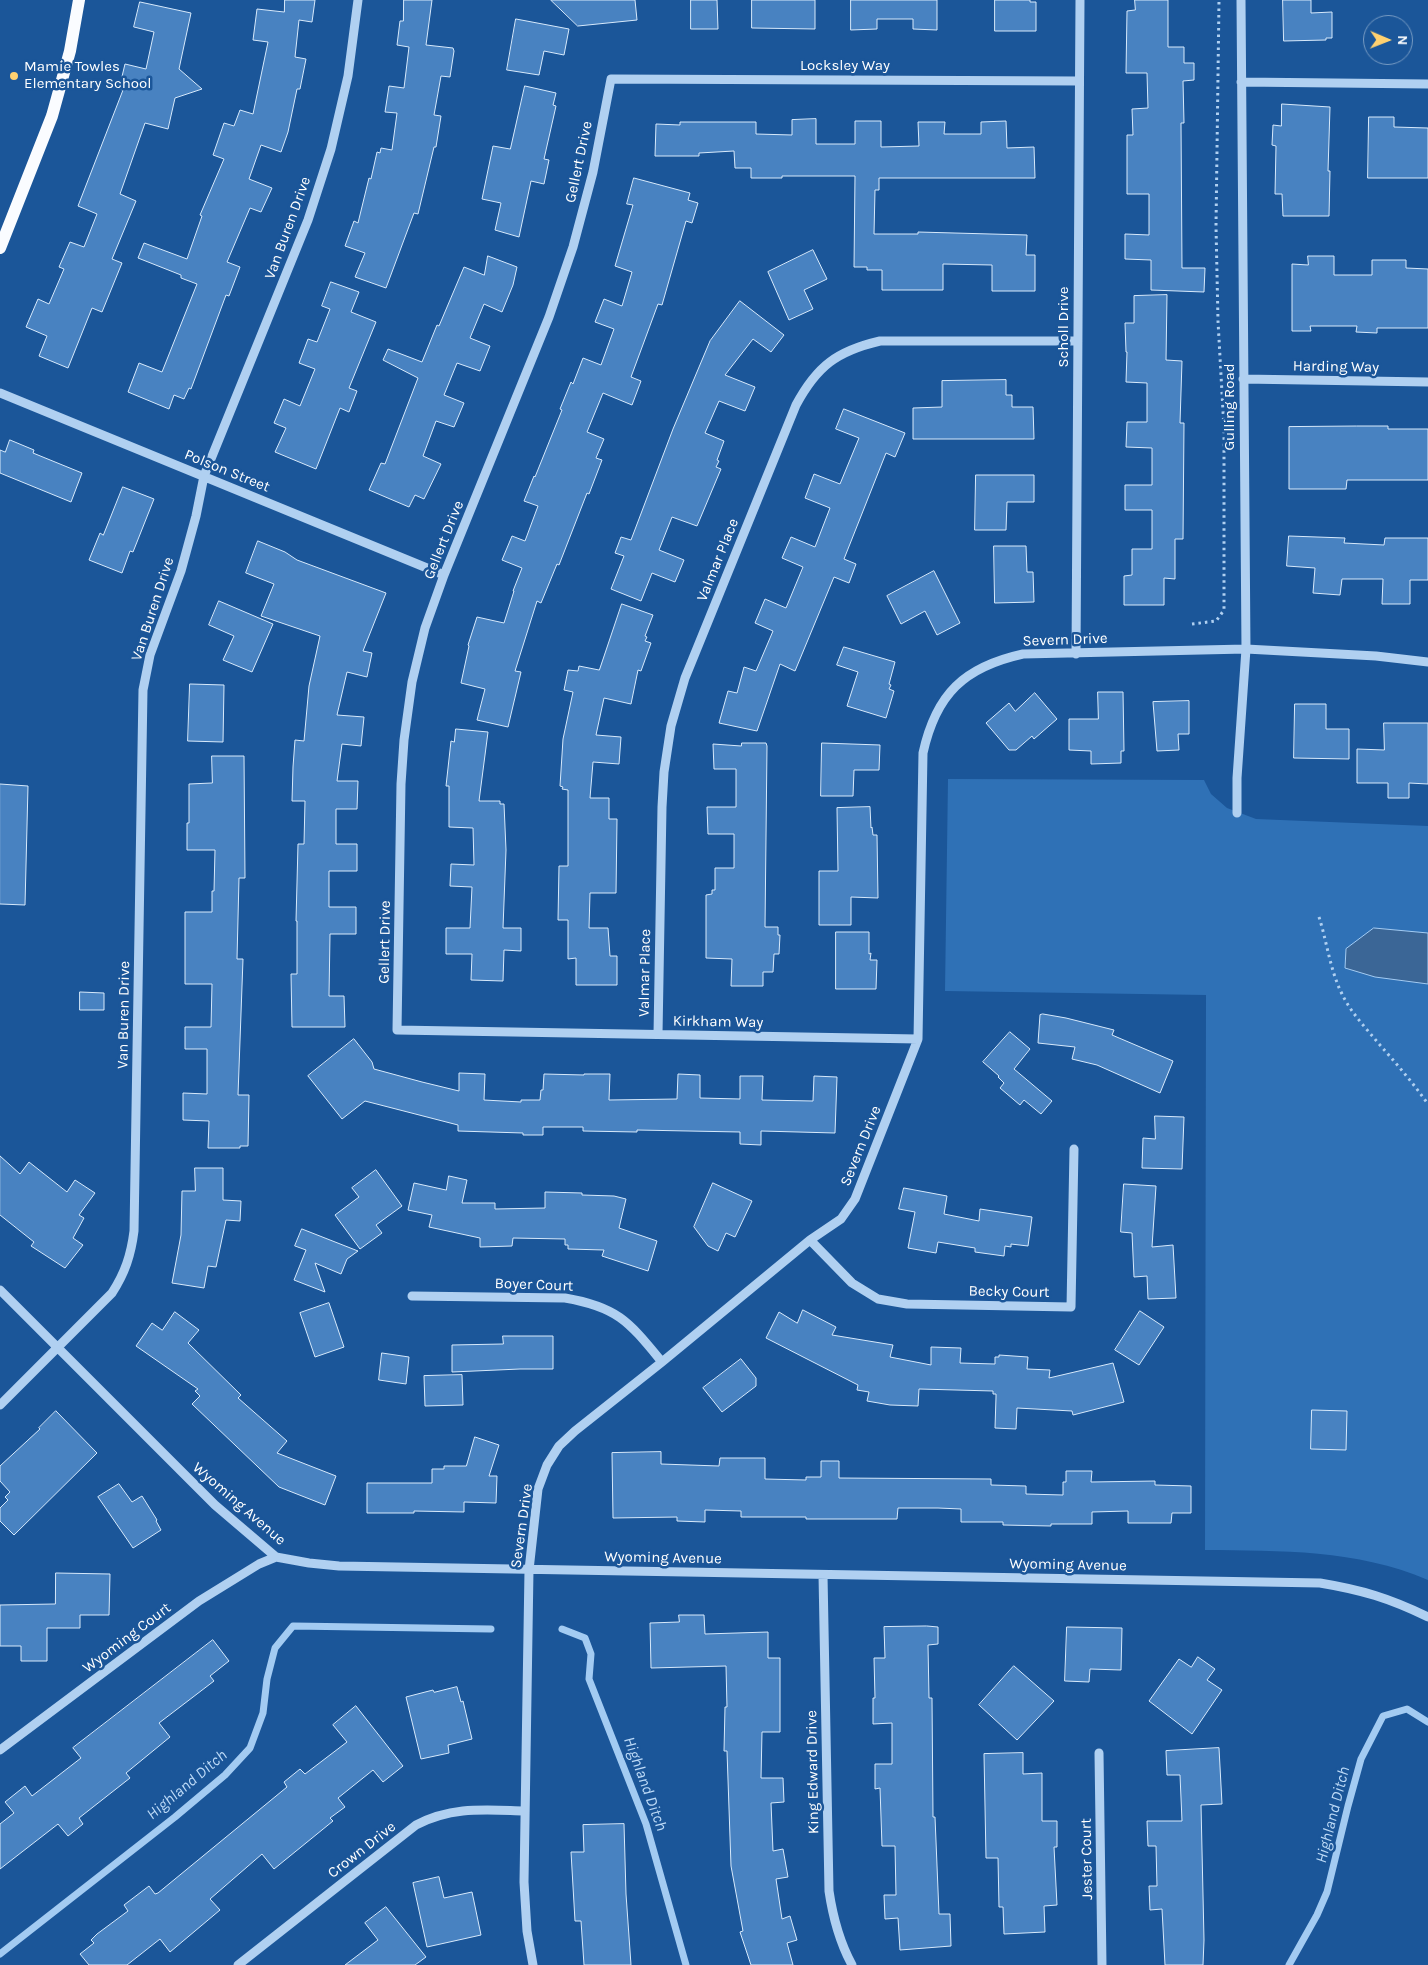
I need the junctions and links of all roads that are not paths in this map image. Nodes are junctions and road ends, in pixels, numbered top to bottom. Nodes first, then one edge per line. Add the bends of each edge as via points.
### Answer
1 (79, 0) edge
2 (358, 0) edge
3 (1080, 0) edge
4 (1241, 0) edge
5 (611, 79) joint
6 (1079, 81) junction
7 (1241, 82) junction
8 (1428, 84) edge
9 (0, 248) edge
10 (1078, 341) junction
11 (1243, 379) junction
12 (1428, 382) edge
13 (0, 393) edge
14 (204, 476) junction
15 (444, 575) junction
16 (1246, 649) junction
17 (1076, 654) junction
18 (1428, 662) edge
19 (1237, 813) dead end
20 (397, 1030) joint
21 (658, 1034) junction
22 (918, 1039) junction
23 (1074, 1149) dead end
24 (810, 1240) junction
25 (0, 1290) edge
26 (412, 1296) dead end
27 (58, 1348) junction
28 (662, 1362) junction
29 (0, 1406) edge
30 (276, 1557) junction
31 (529, 1570) junction
32 (823, 1575) junction
33 (1428, 1617) edge
34 (0, 1750) edge
35 (1099, 1753) dead end
36 (525, 1811) junction
37 (238, 1965) edge
38 (533, 1965) edge
39 (852, 1965) edge
40 (1102, 1965) edge

1 - 9 main road via 70,51 52,116
2 - 14 street, Van Buren Drive via 331,149 308,220
3 - 6 street, Scholl Drive
4 - 7 street, Gulling Road
5 - 6 street, Locksley Way
5 - 15 street, Gellert Drive via 593,172 573,248 549,318
6 - 10 street, Scholl Drive
7 - 8 street
7 - 11 street, Gulling Road
10 - 17 street, Scholl Drive
10 - 21 street, Valmar Place via 880,341 858,346 836,357 806,386 685,678 671,726 662,807
11 - 12 street, Harding Way
11 - 16 street, Gulling Road
13 - 14 street, Polson Street
14 - 15 street, Polson Street
14 - 27 street, Van Buren Drive via 183,562 150,654 144,690 131,1253 124,1274 112,1293
15 - 20 street, Gellert Drive via 412,682 404,740
16 - 17 street, Severn Drive
16 - 18 street, Severn Drive
16 - 19 street, Gulling Road
17 - 22 street, Severn Drive via 1022,654 997,659 974,671 956,686 940,705 928,730 923,754
20 - 21 street, Kirkham Way
21 - 22 street, Kirkham Way
22 - 24 street, Severn Drive via 854,1199 840,1219
23 - 24 street, Becky Court via 1071,1307 907,1304 878,1299 852,1283
24 - 28 street, Severn Drive
25 - 27 street, Wyoming Avenue
26 - 28 street, Boyer Court via 565,1298 590,1302 614,1312 634,1328
27 - 29 street, Van Buren Drive
27 - 30 street, Wyoming Avenue via 215,1505
28 - 31 street, Severn Drive via 559,1446 538,1489
30 - 31 street, Wyoming Avenue via 339,1566
30 - 34 street, Wyoming Court via 199,1601
31 - 32 street, Wyoming Avenue
31 - 36 street, Severn Drive
32 - 33 street, Wyoming Avenue via 1320,1583 1357,1589 1395,1601
32 - 39 street, King Edward Drive via 829,1891 834,1923
35 - 40 street, Jester Court
36 - 37 street, Crown Drive via 467,1810 440,1814 416,1825
36 - 38 street, Severn Drive via 524,1882

